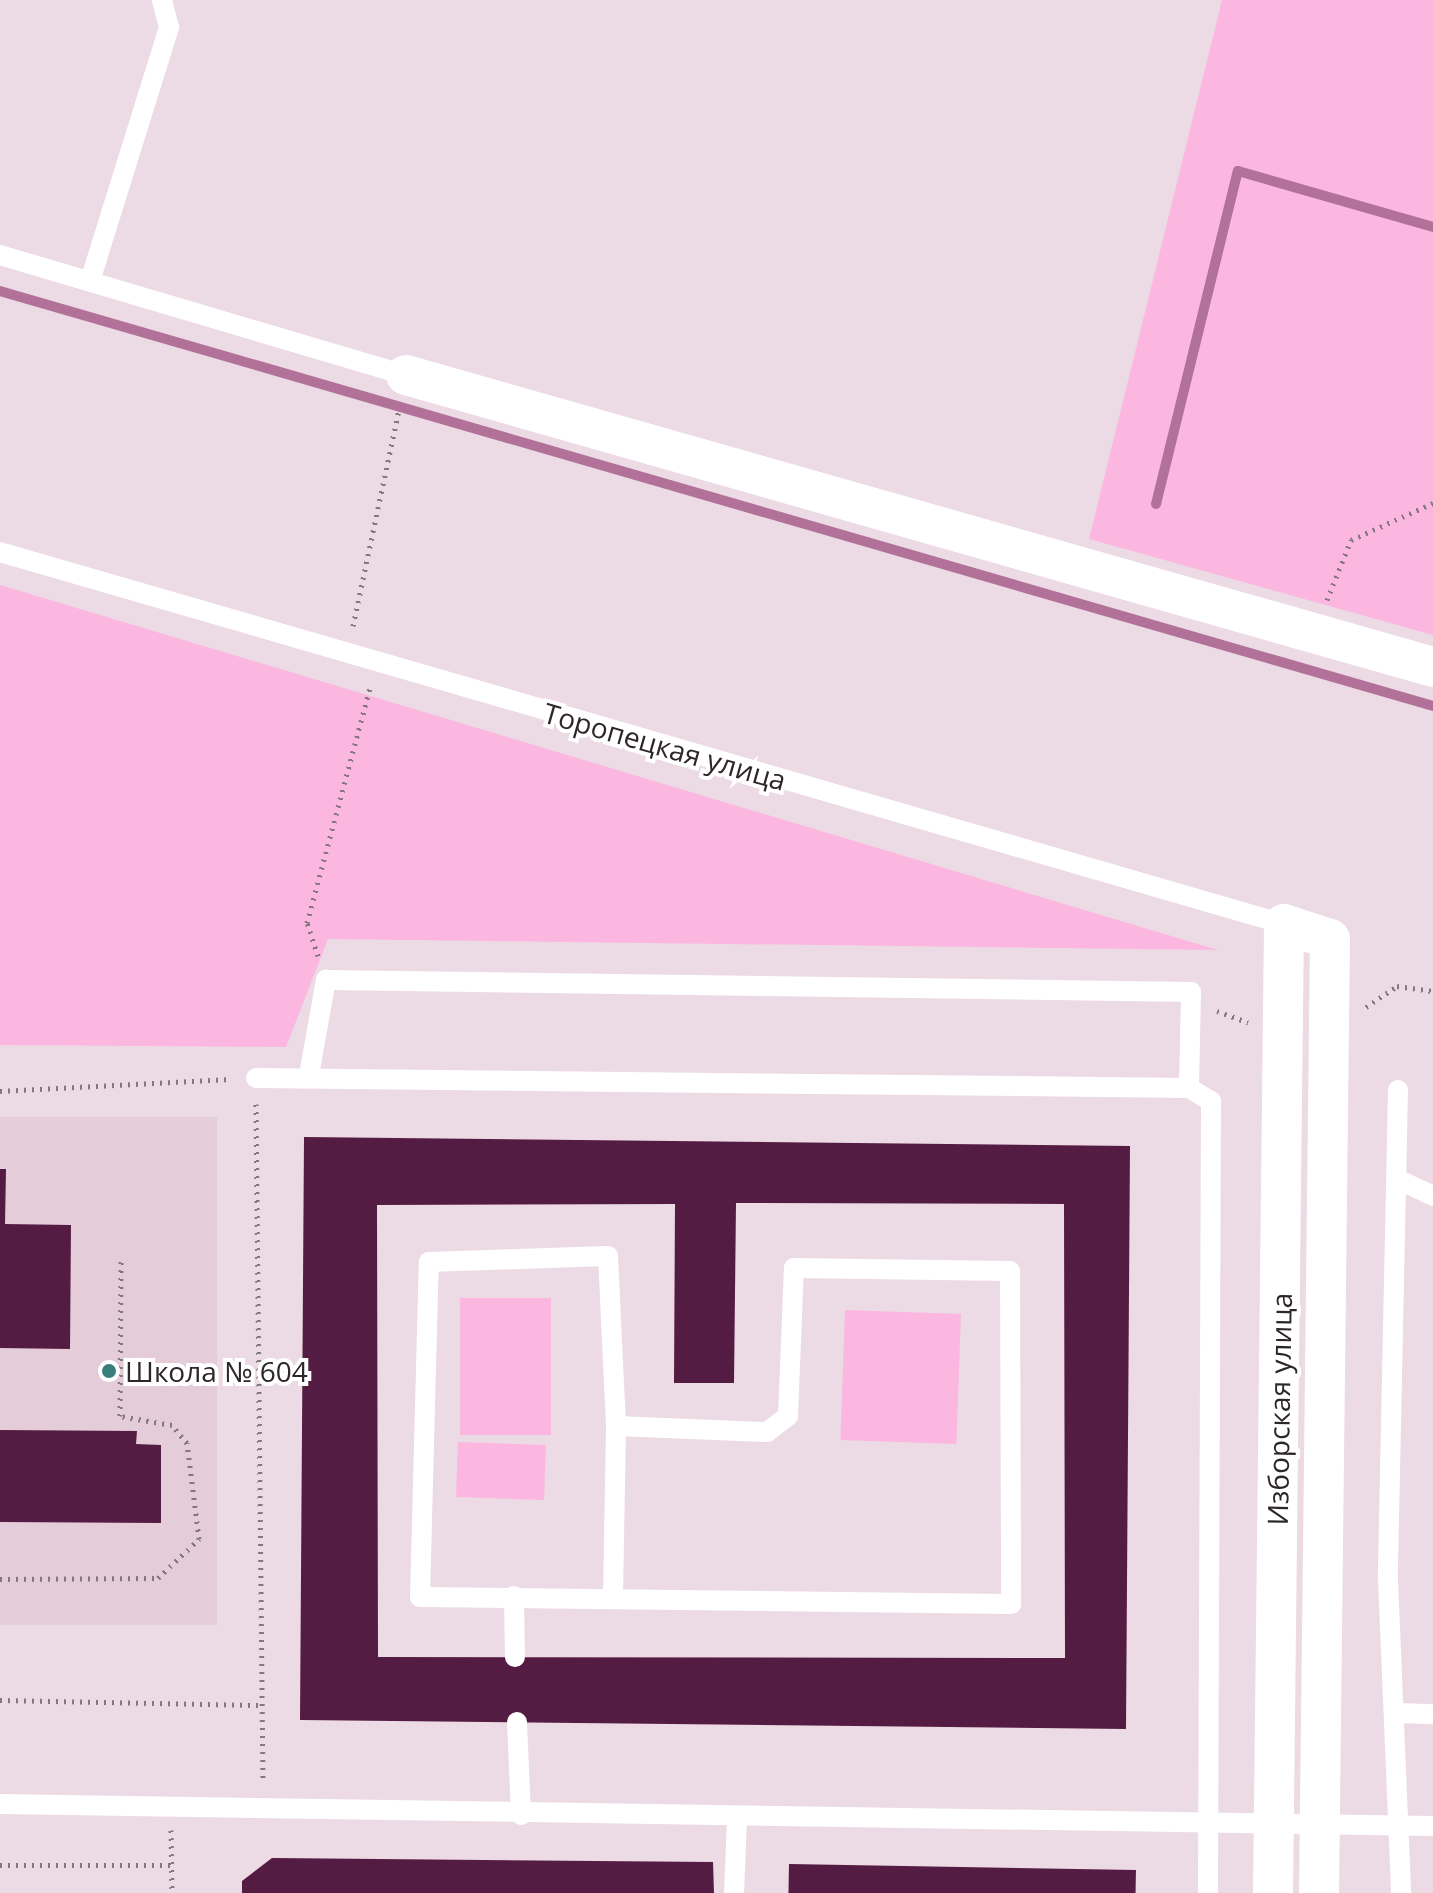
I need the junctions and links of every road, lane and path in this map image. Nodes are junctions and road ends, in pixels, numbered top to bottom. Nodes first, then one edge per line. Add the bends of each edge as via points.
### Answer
1 (162, 0) edge
2 (0, 255) edge
3 (90, 281) junction
4 (406, 375) junction
5 (1433, 503) edge
6 (0, 552) edge
7 (1312, 638) junction
8 (376, 664) junction
9 (1433, 667) edge
10 (1284, 924) junction
11 (1330, 939) joint
12 (326, 980) junction
13 (309, 1075) junction
14 (256, 1078) junction
15 (1189, 1088) junction
16 (1398, 1090) dead end
17 (0, 1091) edge
18 (1397, 1179) junction
19 (1433, 1196) edge
20 (121, 1257) dead end
21 (616, 1426) junction
22 (0, 1579) edge
23 (514, 1596) junction
24 (613, 1598) junction
25 (515, 1657) dead end
26 (0, 1700) edge
27 (259, 1705) junction
28 (1398, 1713) junction
29 (1433, 1714) edge
30 (517, 1722) dead end
31 (0, 1804) edge
32 (170, 1806) junction
33 (264, 1806) junction
34 (521, 1815) junction
35 (737, 1817) junction
36 (1208, 1821) junction
37 (1274, 1822) junction
38 (1320, 1822) junction
39 (1394, 1826) junction
40 (1433, 1826) edge
41 (0, 1865) edge
42 (172, 1865) junction
43 (172, 1893) edge
44 (734, 1893) edge
45 (1208, 1893) edge
46 (1273, 1893) edge
47 (1319, 1893) edge
48 (1401, 1893) edge

1 - 3 lane via 169,27
2 - 3 lane
3 - 4 lane
4 - 7 street
4 - 8 path via 352,624
5 - 7 path via 1351,540
6 - 8 lane, Торопецкая улица
7 - 9 street
8 - 10 lane, Торопецкая улица
8 - 12 path via 307,923
10 - 11 street, Торопецкая улица
10 - 37 street, Изборская улица
11 - 38 street, Изборская улица
12 - 13 lane
12 - 15 lane via 1191,992
13 - 14 lane
13 - 15 lane
14 - 17 path
14 - 27 path
15 - 36 lane via 1211,1101
16 - 18 lane
18 - 19 lane
18 - 28 lane via 1388,1580
20 - 22 path via 120,1416 172,1425 187,1443 199,1539 158,1578
21 - 23 lane via 608,1256 429,1262 420,1597
21 - 24 lane
21 - 24 lane via 767,1432 788,1416 794,1268 1010,1271 1011,1604
23 - 24 lane
23 - 25 lane
26 - 27 path
27 - 33 path
28 - 29 lane
28 - 39 lane
30 - 34 lane
31 - 32 lane
32 - 33 lane
32 - 42 path
33 - 34 lane
34 - 35 lane
35 - 36 lane
35 - 44 lane
36 - 37 lane
36 - 45 lane
37 - 38 lane
37 - 46 street, Изборская улица
38 - 39 lane
38 - 47 street, Изборская улица
39 - 40 lane
39 - 48 lane
41 - 42 path
42 - 43 path

